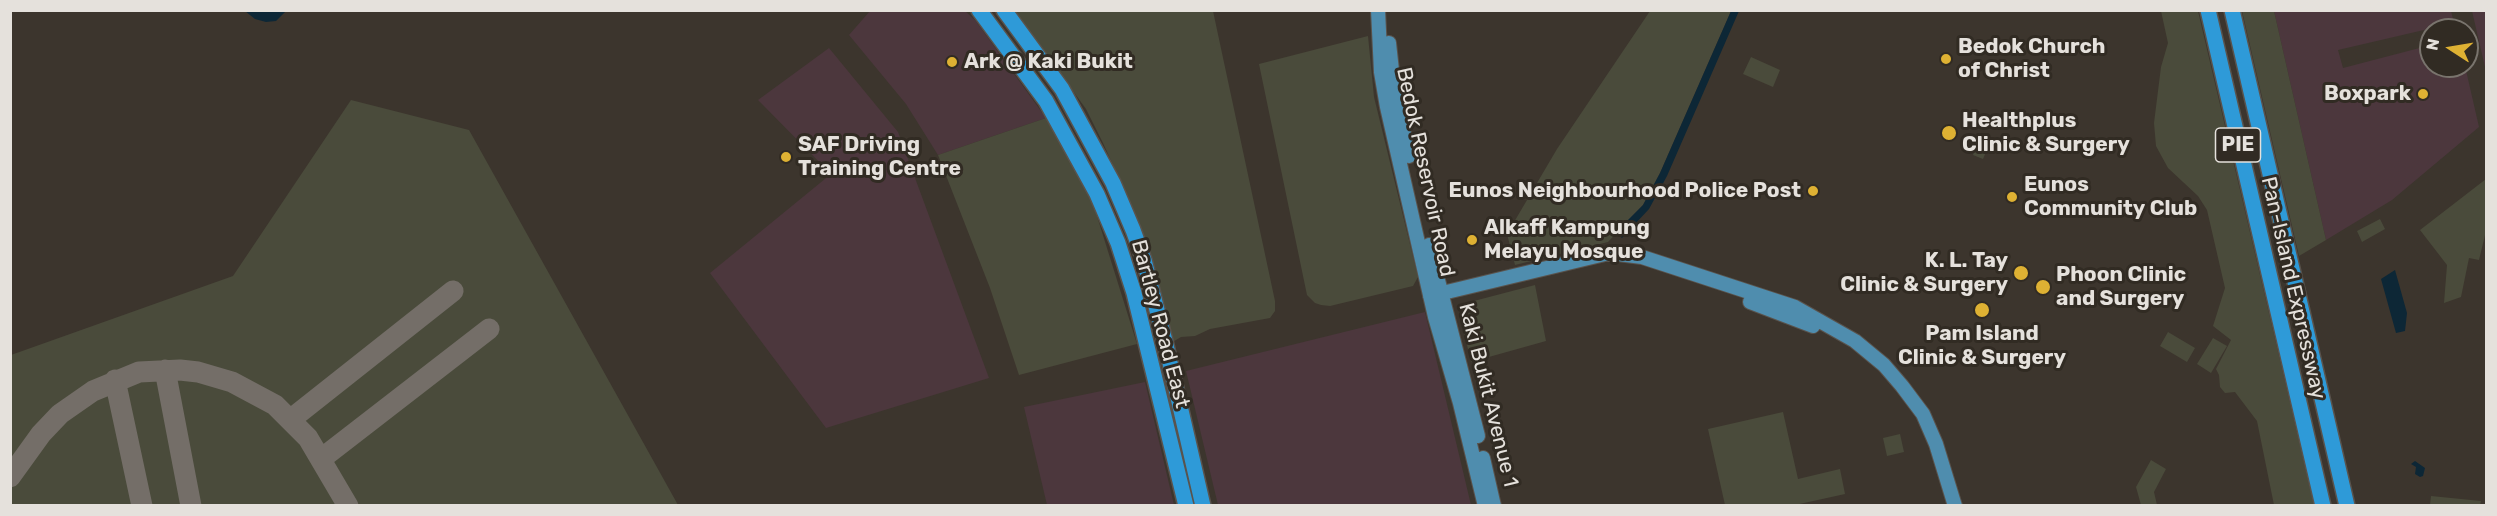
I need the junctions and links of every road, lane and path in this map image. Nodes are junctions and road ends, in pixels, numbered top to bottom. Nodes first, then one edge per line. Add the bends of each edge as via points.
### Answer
1 (979, 10) edge
2 (1004, 10) edge
3 (1378, 10) edge
4 (1388, 10) edge
5 (2208, 10) edge
6 (2232, 10) edge
7 (1431, 257) junction
8 (1468, 289) junction
9 (1436, 300) junction
10 (1186, 506) edge
11 (1203, 506) edge
12 (1485, 506) edge
13 (1494, 506) edge
14 (1947, 506) edge
15 (1955, 506) edge
16 (2323, 506) edge
17 (2347, 506) edge

1 - 10 highway, Bartley Road East via 1046,100 1082,164 1113,233 1134,293
2 - 11 highway, Bartley Road East via 1067,99 1113,183 1133,230 1156,307
3 - 9 main road, Bedok Reservoir Road via 1384,92
4 - 7 main road, Bedok Reservoir Road via 1394,89
5 - 16 highway, Pan-Island Expressway / PIE
6 - 17 highway, Pan-Island Expressway / PIE
7 - 8 main road via 1447,281
7 - 9 main road, Bedok Reservoir Road
8 - 9 main road, Bedok Reservoir Road
8 - 15 main road, Bedok Reservoir Road via 1618,254 1642,257 1795,307 1855,341 1884,364 1902,386 1923,414
9 - 12 main road, Kaki Bukit Avenue 1
9 - 13 main road, Kaki Bukit Avenue 1
9 - 14 main road, Bedok Reservoir Road via 1623,262 1791,316 1851,348 1885,377 1930,446

